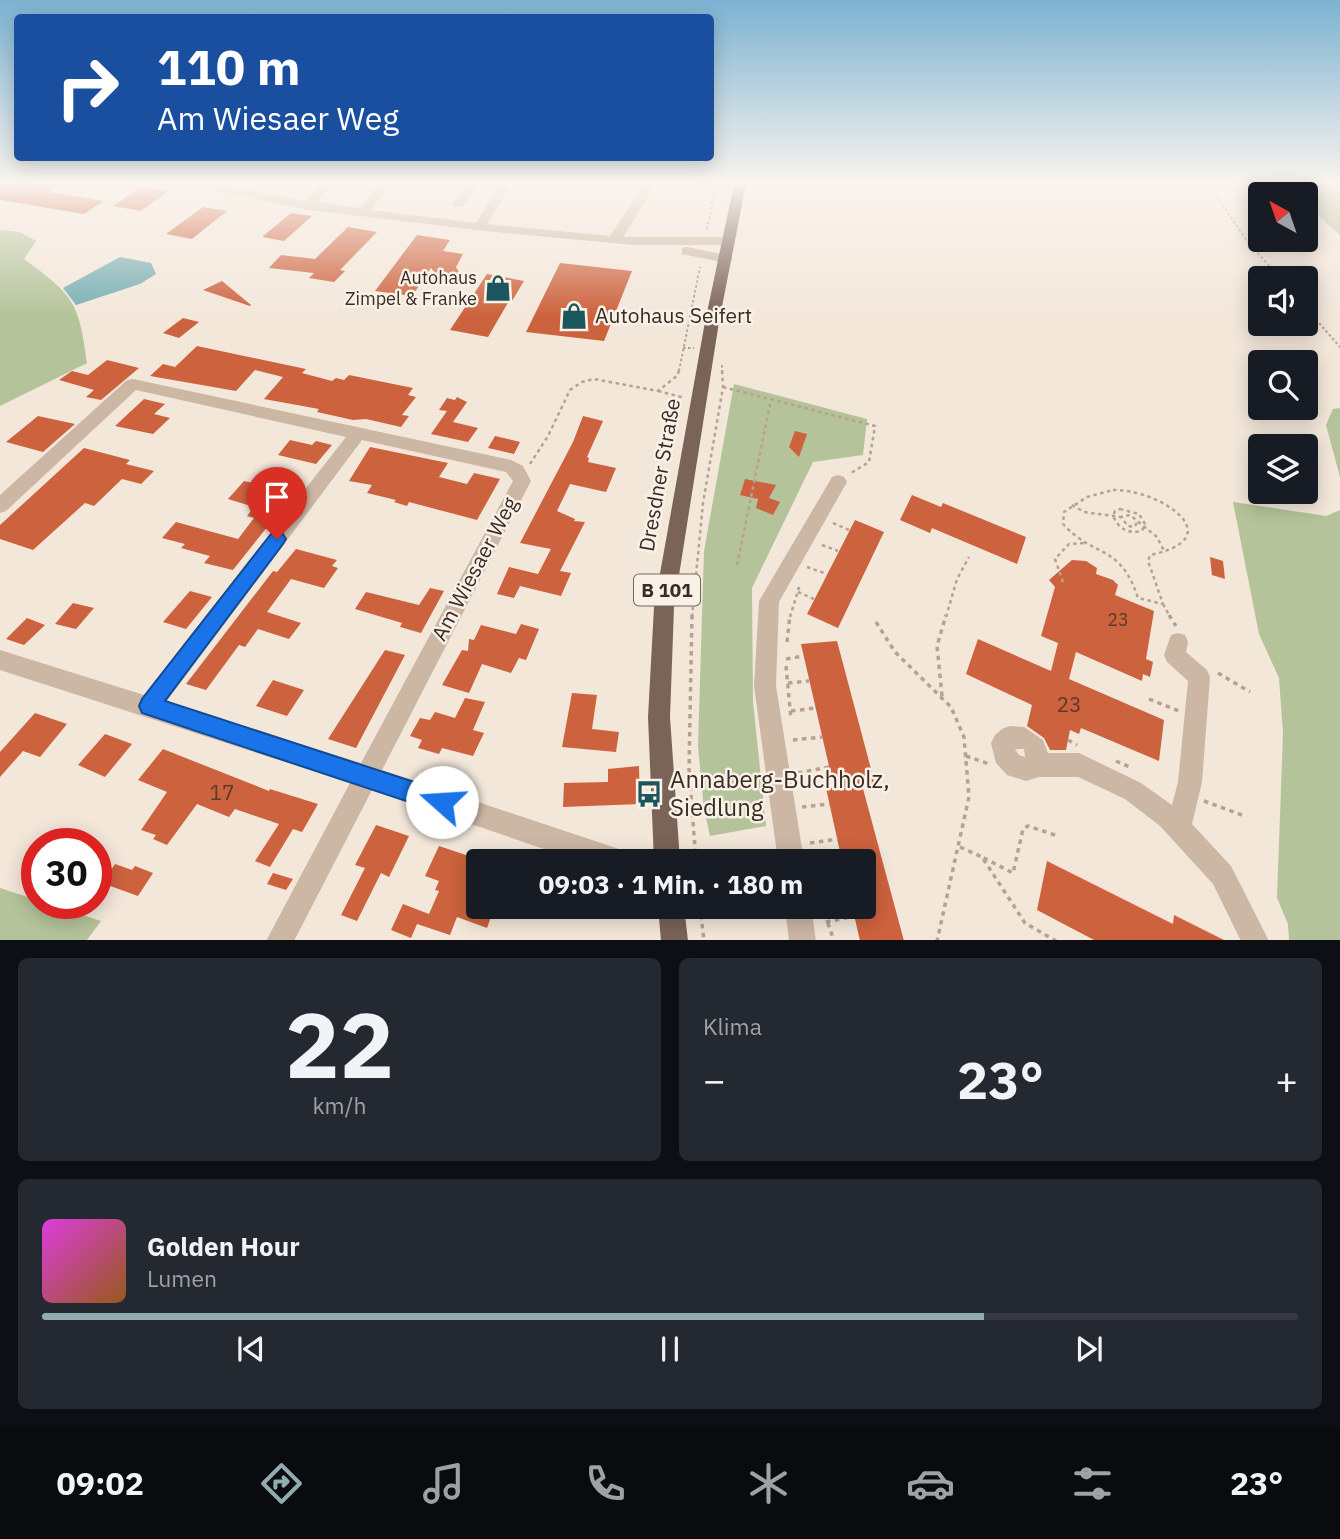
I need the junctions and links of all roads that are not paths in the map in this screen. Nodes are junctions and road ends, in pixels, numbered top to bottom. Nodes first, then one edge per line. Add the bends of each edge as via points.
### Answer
1 (498, 228) edge
2 (622, 228) edge
3 (732, 228) edge
4 (614, 240) junction
5 (728, 250) junction
6 (357, 435) junction
7 (838, 482) road end
8 (0, 506) edge
9 (1178, 642) road end
10 (0, 660) edge
11 (149, 706) junction
12 (1031, 751) dead end
13 (366, 776) junction
14 (1179, 828) junction
15 (582, 849) edge
16 (666, 849) edge
17 (798, 849) edge
18 (673, 919) edge
19 (800, 919) edge
20 (279, 940) edge
21 (675, 940) edge
22 (803, 940) edge
23 (1256, 940) edge

1 - 4 street
2 - 4 street
3 - 5 main road, Dresdner Straße / B 101
4 - 5 street
5 - 16 main road, Dresdner Straße / B 101 via 664,607 659,717
6 - 8 street, Am Wiesaer Weg via 133,384
6 - 11 street
6 - 13 street, Am Wiesaer Weg via 510,467 522,481
7 - 17 street via 769,601 765,686
9 - 14 street via 1175,655 1199,677 1188,795
10 - 11 street
11 - 13 street
12 - 14 street via 1074,753
13 - 15 street
13 - 20 street, Am Wiesaer Weg
14 - 23 street via 1222,875
18 - 21 main road
19 - 22 street

